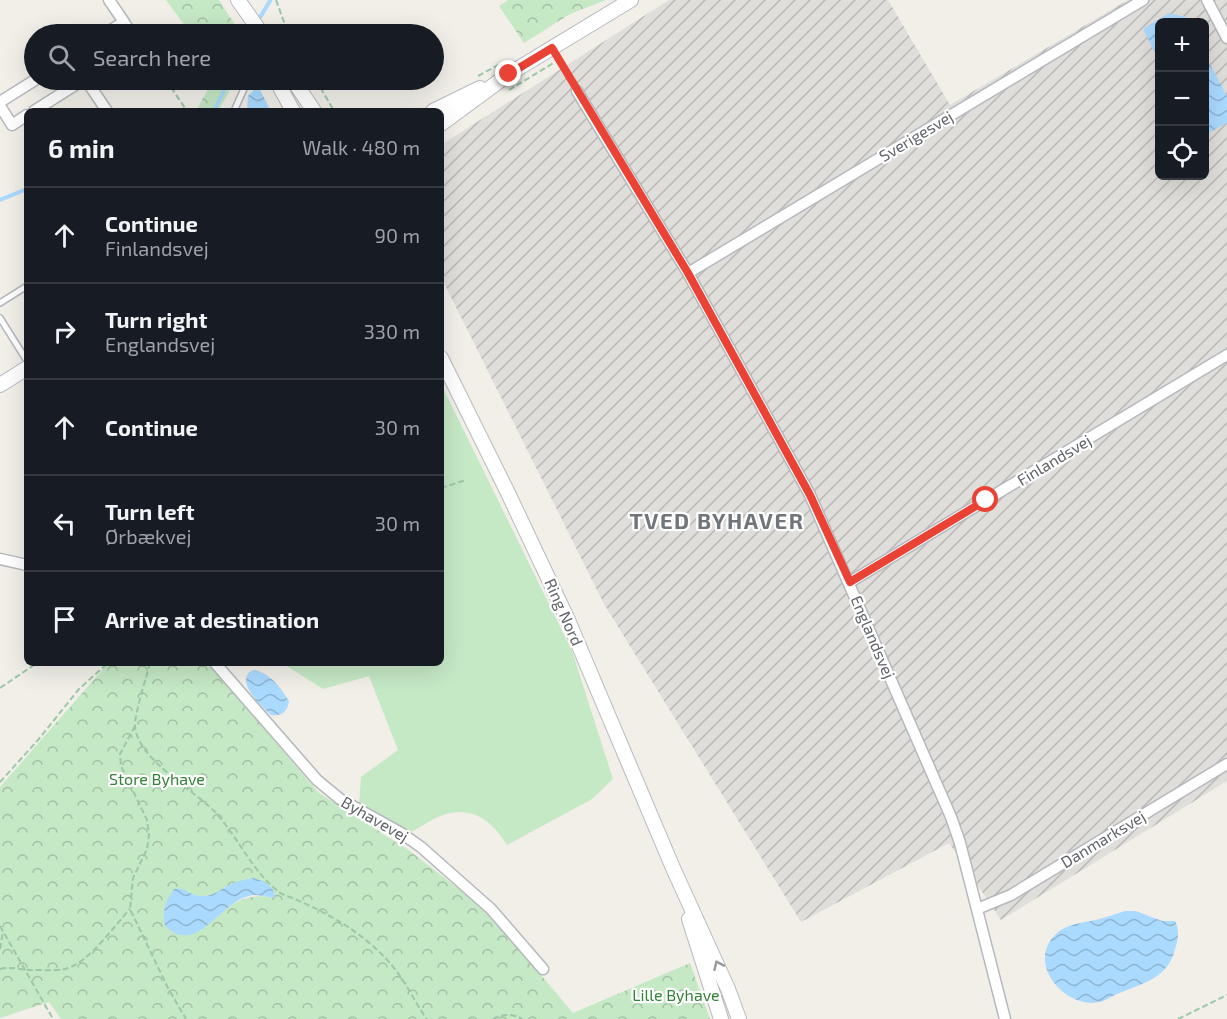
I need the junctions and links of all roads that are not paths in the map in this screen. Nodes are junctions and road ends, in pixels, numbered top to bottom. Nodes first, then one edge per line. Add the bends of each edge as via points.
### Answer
1 (109, 0) edge
2 (237, 0) edge
3 (631, 0) edge
4 (1143, 0) edge
5 (1207, 0) edge
6 (124, 22) joint
7 (121, 24) edge
8 (248, 24) edge
9 (255, 24) edge
10 (1227, 38) edge
11 (509, 74) junction
12 (24, 88) edge
13 (69, 90) edge
14 (92, 90) edge
15 (243, 90) edge
16 (281, 90) edge
17 (300, 90) edge
18 (577, 91) road end
19 (0, 104) edge
20 (39, 108) edge
21 (105, 108) edge
22 (235, 108) edge
23 (291, 108) edge
24 (312, 108) edge
25 (439, 108) edge
26 (24, 118) edge
27 (444, 122) edge
28 (688, 273) junction
29 (24, 288) edge
30 (0, 303) edge
31 (0, 318) edge
32 (24, 356) edge
33 (1227, 356) edge
34 (444, 364) edge
35 (24, 370) edge
36 (0, 385) edge
37 (0, 559) edge
38 (24, 564) edge
39 (850, 582) junction
40 (218, 666) edge
41 (1227, 764) edge
42 (673, 868) junction
43 (977, 909) junction
44 (543, 969) dead end
45 (721, 1019) edge
46 (739, 1019) edge
47 (1005, 1019) edge

1 - 6 street
2 - 8 main road
2 - 9 main road
3 - 11 main road
4 - 28 street, Sverigesvej
5 - 10 street
6 - 7 street
11 - 25 main road
11 - 27 main road
12 - 19 street
13 - 20 street
14 - 21 street
15 - 22 lane
16 - 23 main road
17 - 24 main road
18 - 28 street, Englandsvej
19 - 26 street via 12,125
28 - 39 street, Englandsvej via 810,495
29 - 30 lane
31 - 32 lane
33 - 39 street, Finlandsvej
34 - 42 main road, Ring Nord via 568,620
35 - 36 main road
37 - 38 street
39 - 43 street, Englandsvej via 951,817
40 - 44 street, Byhavevej via 316,780 340,800 421,847 491,909
41 - 43 street, Danmarksvej via 1011,895
42 - 45 main road, Ring Nord
46 -> 42 main road, Ring Nord
43 - 47 street, Englandsvej

